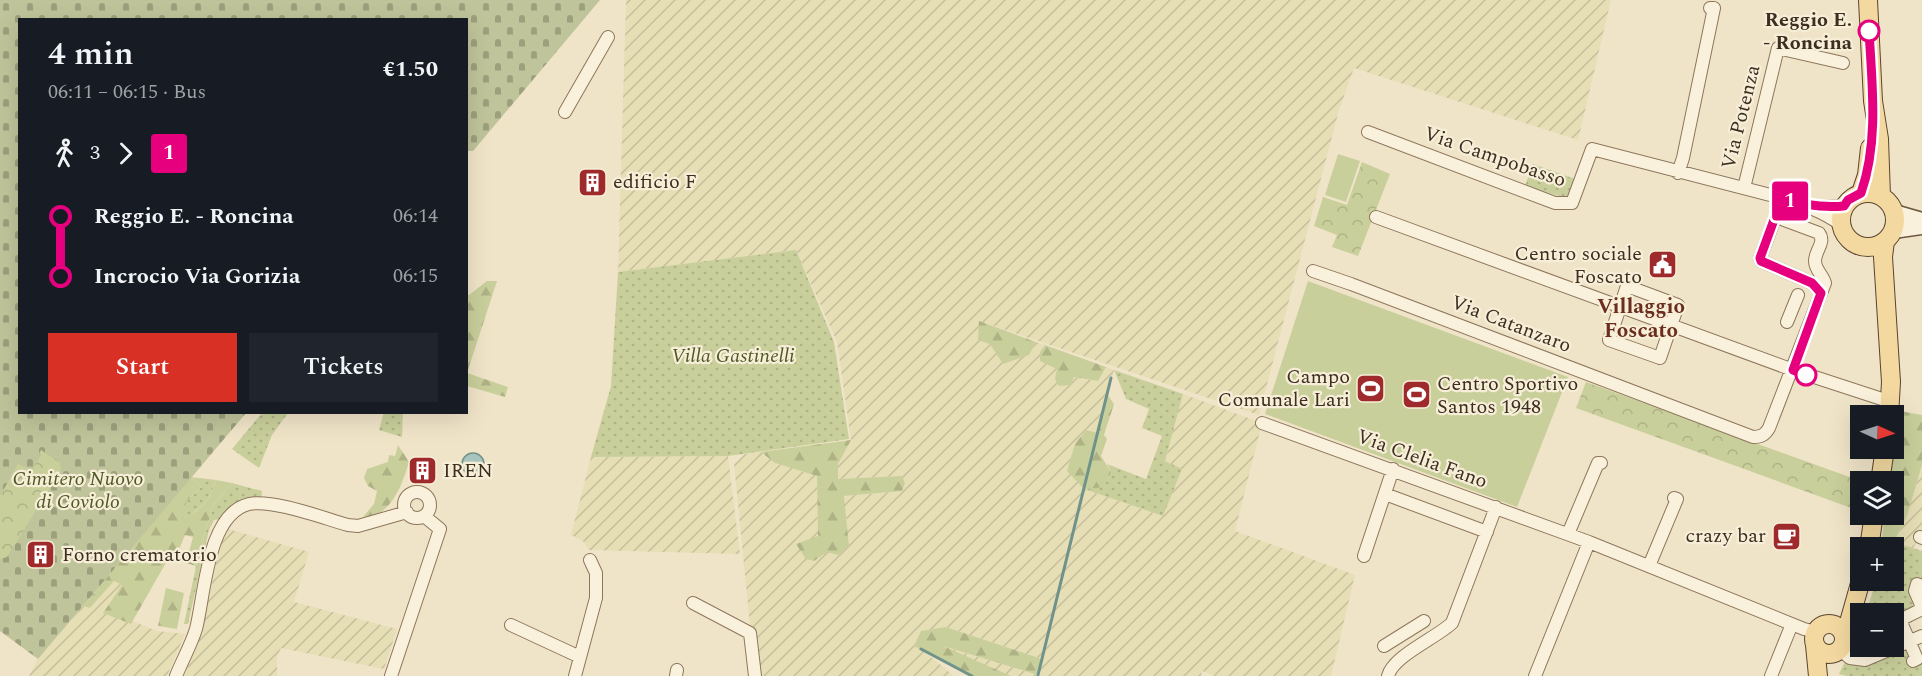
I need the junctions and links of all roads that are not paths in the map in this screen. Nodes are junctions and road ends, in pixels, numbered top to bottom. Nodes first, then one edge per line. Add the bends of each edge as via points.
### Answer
1 (1868, 0) edge
2 (1710, 8) dead end
3 (608, 37) dead end
4 (1843, 63) dead end
5 (1873, 101) junction
6 (565, 112) dead end
7 (1368, 132) dead end
8 (1678, 172) junction
9 (1743, 189) junction
10 (1861, 193) junction
11 (1881, 196) junction
12 (1785, 199) junction
13 (1842, 215) junction
14 (1376, 217) dead end
15 (1780, 218) junction
16 (1922, 224) edge
17 (1891, 228) junction
18 (1861, 247) junction
19 (1313, 271) dead end
20 (1821, 293) junction
21 (1798, 295) dead end
22 (1884, 298) junction
23 (1620, 307) junction
24 (1811, 320) junction
25 (1671, 325) junction
26 (1793, 370) junction
27 (1880, 405) edge
28 (1890, 405) edge
29 (1262, 423) dead end
30 (1601, 463) dead end
31 (1393, 469) junction
32 (1384, 494) junction
33 (1674, 498) dead end
34 (1496, 507) junction
35 (406, 512) junction
36 (424, 516) junction
37 (1487, 532) junction
38 (1568, 534) junction
39 (1589, 542) junction
40 (1364, 556) dead end
41 (590, 560) dead end
42 (1649, 566) junction
43 (1922, 586) edge
44 (1858, 591) edge
45 (1858, 591) edge
46 (693, 603) dead end
47 (1922, 608) edge
48 (1424, 621) dead end
49 (1792, 624) junction
50 (511, 625) dead end
51 (1406, 633) junction
52 (1819, 634) junction
53 (1922, 636) edge
54 (1909, 641) junction
55 (1384, 646) dead end
56 (1840, 647) junction
57 (1418, 648) junction
58 (580, 657) junction
59 (1917, 660) edge
60 (176, 676) edge
61 (391, 676) edge
62 (575, 676) edge
63 (755, 676) edge
64 (1388, 676) edge
65 (1535, 676) edge
66 (1771, 676) edge
67 (1818, 676) edge
68 (1822, 676) edge

1 - 5 main road
2 - 8 street via 1714,9
3 - 6 street
4 - 9 street, Via Potenza via 1778,48
5 - 10 main road via 1870,157
5 - 11 main road
7 - 8 street, Via Campobasso via 1555,203 1572,203 1592,149
8 - 9 street, Via Campobasso
9 - 12 street, Via Campobasso
10 - 11 main road
10 - 13 main road via 1848,200
11 - 17 main road via 1889,203
12 - 13 street, Via Campobasso
12 - 15 street
13 - 18 main road via 1844,234
14 - 23 street
15 - 20 street via 1820,232 1823,240 1815,262 1825,279
15 - 20 street via 1761,261 1812,283
16 - 17 street
17 - 18 main road via 1874,247
17 - 22 main road via 1883,257
18 - 22 main road
19 - 26 street, Via Catanzaro via 1753,437 1769,429
20 - 24 street
21 - 24 street via 1789,317
22 - 28 main road
23 - 25 street
23 - 25 street via 1627,286 1678,305
23 - 25 street via 1609,340 1660,358
24 - 26 street
25 - 26 street
26 - 27 street
29 - 31 street, Via Clelia Fano
30 - 38 street
31 - 32 street
31 - 34 street, Via Clelia Fano
32 - 37 street
32 - 40 street
33 - 42 street via 1677,499
34 - 37 street
34 - 38 street, Via Clelia Fano
35 - 36 street via 412,517
35 - 36 street via 407,498 419,493 430,502
35 - 60 street via 358,526 265,503 236,510 220,528 214,543 195,632
36 - 61 street via 440,528
37 - 57 street via 1452,623
38 - 39 street, Via Clelia Fano
39 - 42 street, Via Clelia Fano
39 - 65 street
41 - 58 street via 596,573 596,598
42 - 49 street, Via Clelia Fano
43 - 47 street via 1917,584 1915,591
44 - 52 main road via 1844,616
45 - 56 main road
46 - 63 street via 750,633
47 - 54 street via 1900,620
48 - 51 street
49 - 52 street, Via Clelia Fano
49 - 66 street
50 - 58 street
51 - 55 street
51 - 57 street
52 - 56 main road via 1825,653
52 - 56 main road via 1839,628
52 - 67 main road
53 - 54 street
54 - 56 street via 1864,660 1850,658
54 - 59 street
56 - 68 main road
57 - 64 street via 1392,665
58 - 62 street

